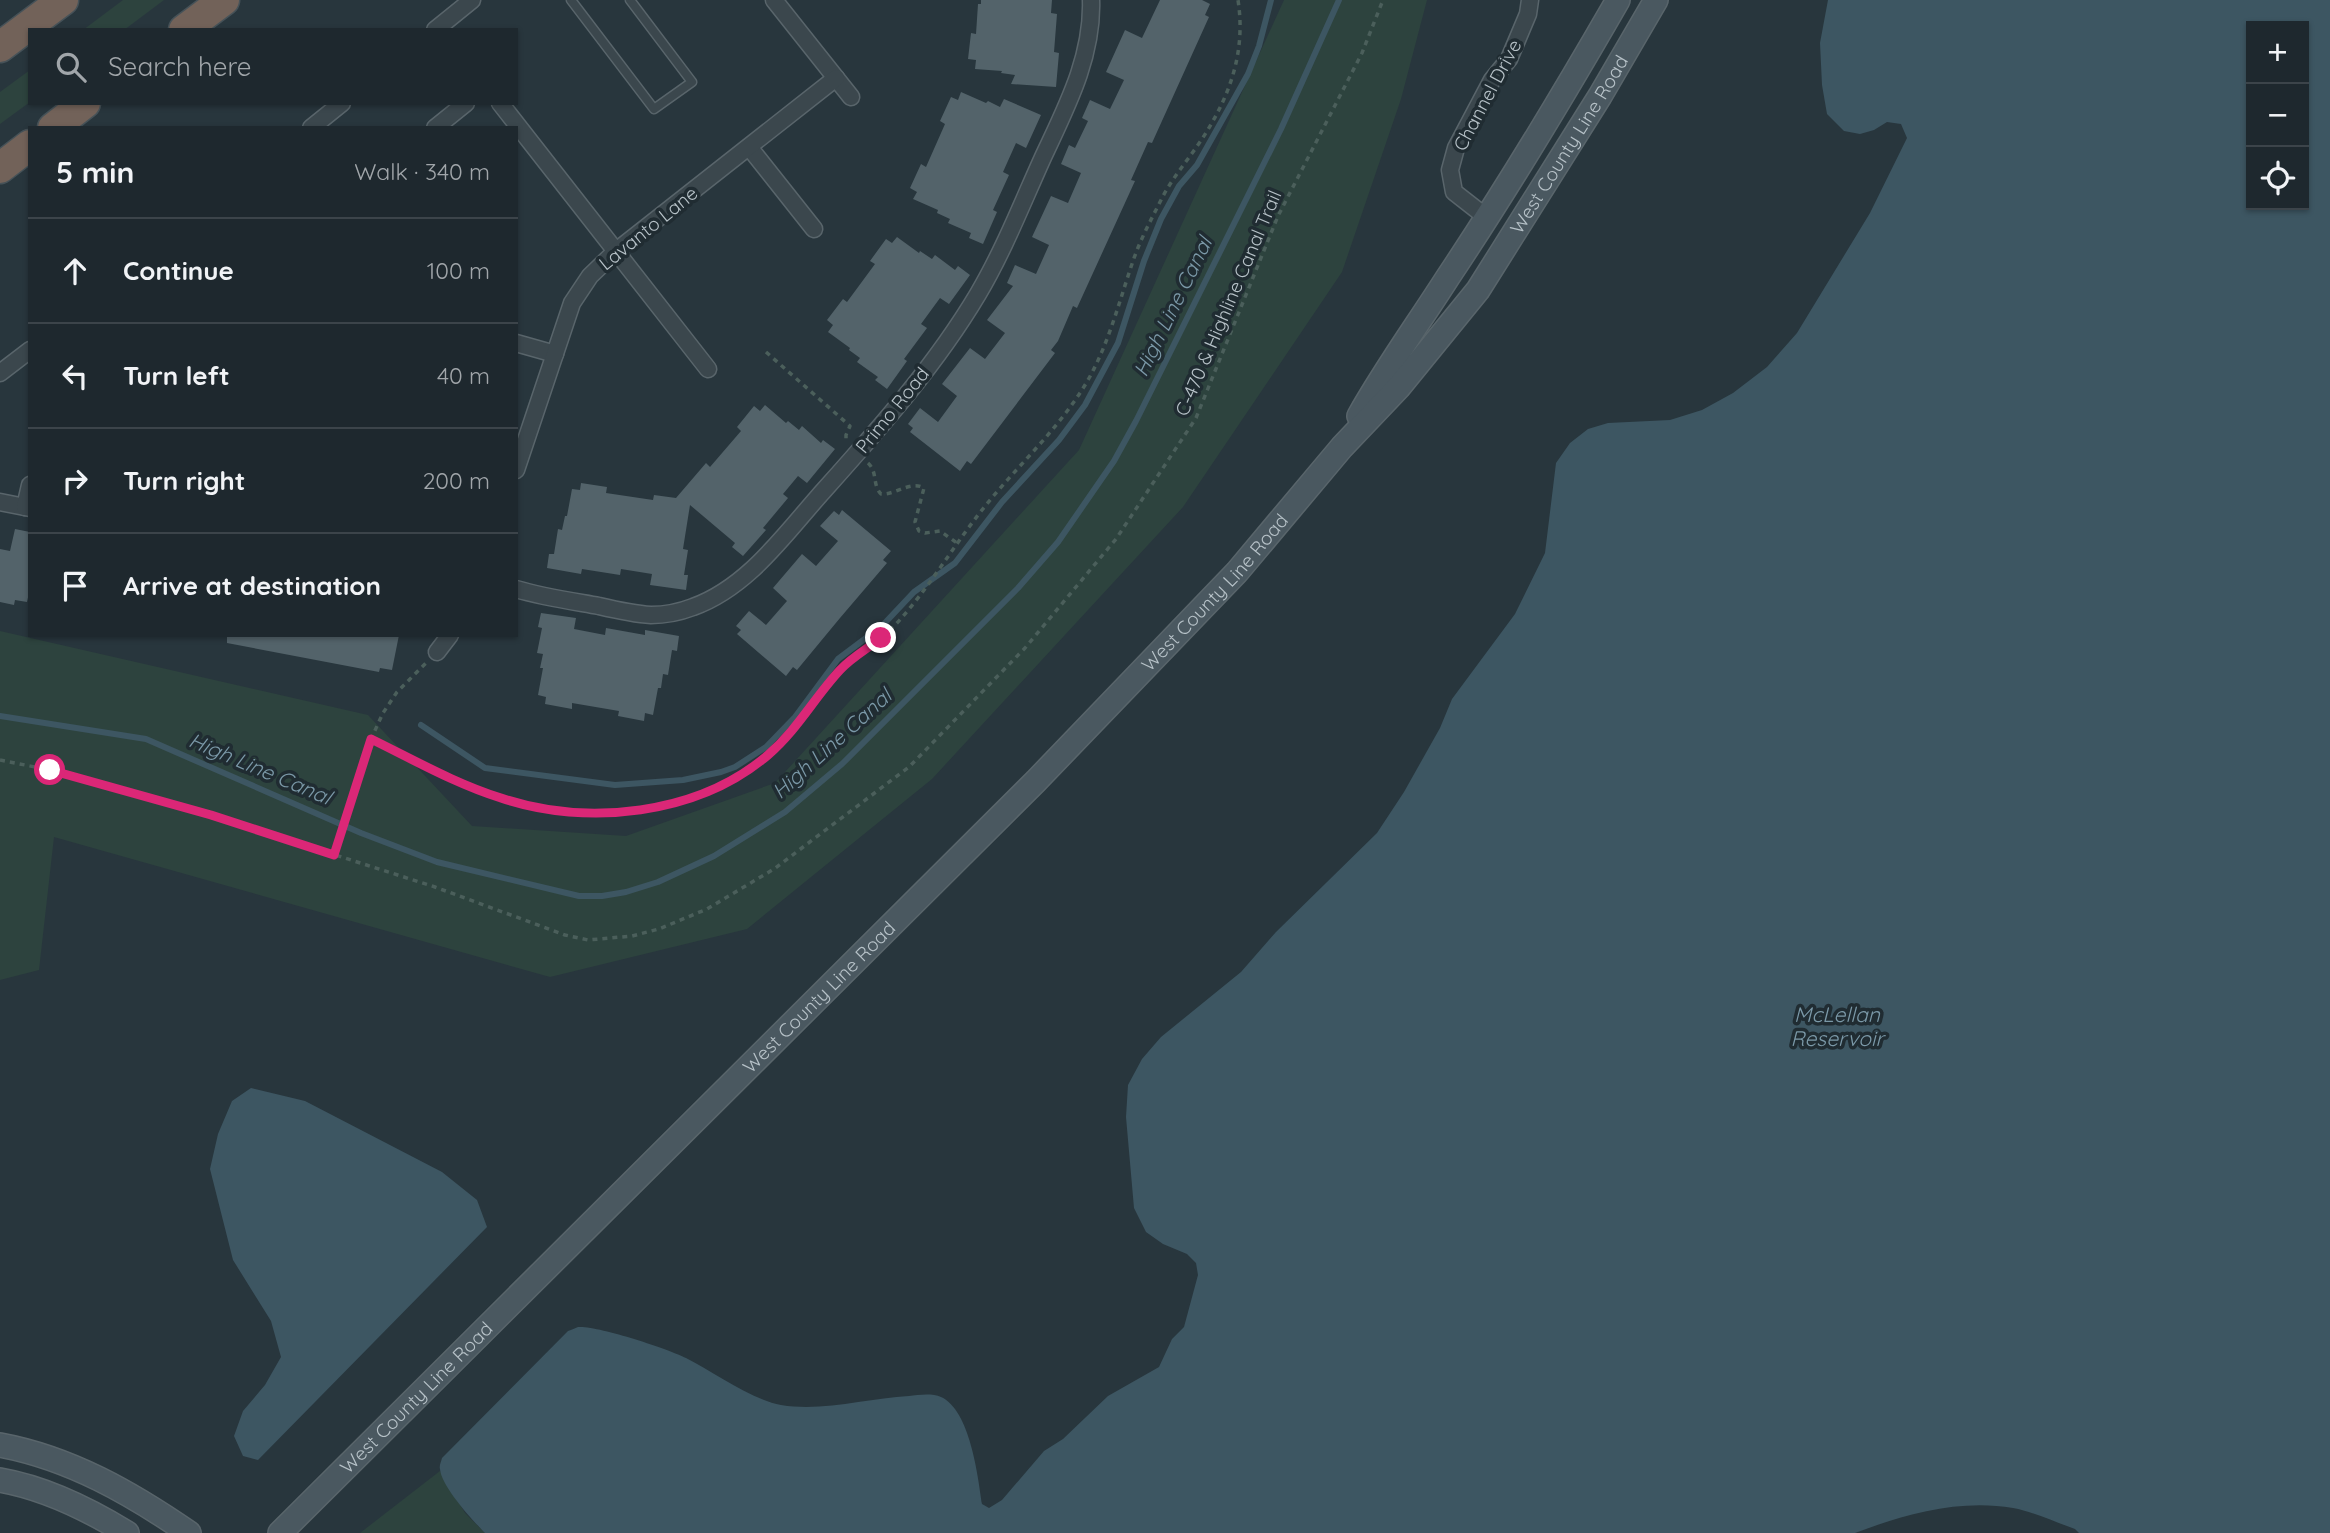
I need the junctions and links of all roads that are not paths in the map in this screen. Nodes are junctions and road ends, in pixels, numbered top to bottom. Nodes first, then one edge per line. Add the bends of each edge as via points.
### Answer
1 (63, 0) edge
2 (224, 0) edge
3 (472, 0) edge
4 (571, 0) edge
5 (630, 0) edge
6 (774, 0) edge
7 (1091, 0) edge
8 (1530, 0) edge
9 (1618, 0) edge
10 (1656, 0) edge
11 (187, 28) edge
12 (439, 28) edge
13 (0, 47) edge
14 (836, 78) junction
15 (851, 97) dead end
16 (82, 105) edge
17 (339, 105) edge
18 (464, 105) edge
19 (502, 105) edge
20 (56, 126) edge
21 (313, 126) edge
22 (437, 126) edge
23 (518, 126) edge
24 (518, 126) edge
25 (28, 147) edge
26 (749, 147) junction
27 (0, 168) edge
28 (1486, 217) junction
29 (814, 229) dead end
30 (615, 252) junction
31 (518, 345) edge
32 (28, 351) edge
33 (555, 354) junction
34 (708, 369) dead end
35 (0, 373) edge
36 (1342, 447) junction
37 (518, 464) edge
38 (0, 502) edge
39 (28, 508) edge
40 (518, 590) edge
41 (448, 637) edge
42 (437, 652) road end
43 (0, 1445) edge
44 (0, 1480) edge
45 (127, 1533) edge
46 (189, 1533) edge
47 (280, 1533) edge

1 - 13 highway
2 - 11 highway
3 - 12 street
4 - 5 lane via 654,108 692,82
6 - 14 street
7 - 40 street, Primo Road via 1084,57 1069,103 980,291 908,394 769,552 716,597 667,614 640,614
8 - 28 street, Channel Drive via 1508,59 1456,148 1450,170 1454,192
9 - 28 main road, West County Line Road
10 - 36 main road, West County Line Road via 1478,290 1399,387
14 - 15 street
14 - 26 street, Lavanto Lane
16 - 20 highway
17 - 21 street
18 - 22 street
19 - 24 street
23 - 30 street
25 - 27 highway
26 - 29 street
26 - 30 street, Lavanto Lane
28 - 36 main road, West County Line Road via 1381,376
30 - 33 street, Lavanto Lane via 590,276 572,303
30 - 34 street
31 - 33 street
32 - 35 street
33 - 37 street, Lavanto Lane
36 - 47 main road, West County Line Road via 1237,572 1082,733
38 - 39 street
41 - 42 street
43 - 46 main road via 96,1476
44 - 45 main road via 53,1495

